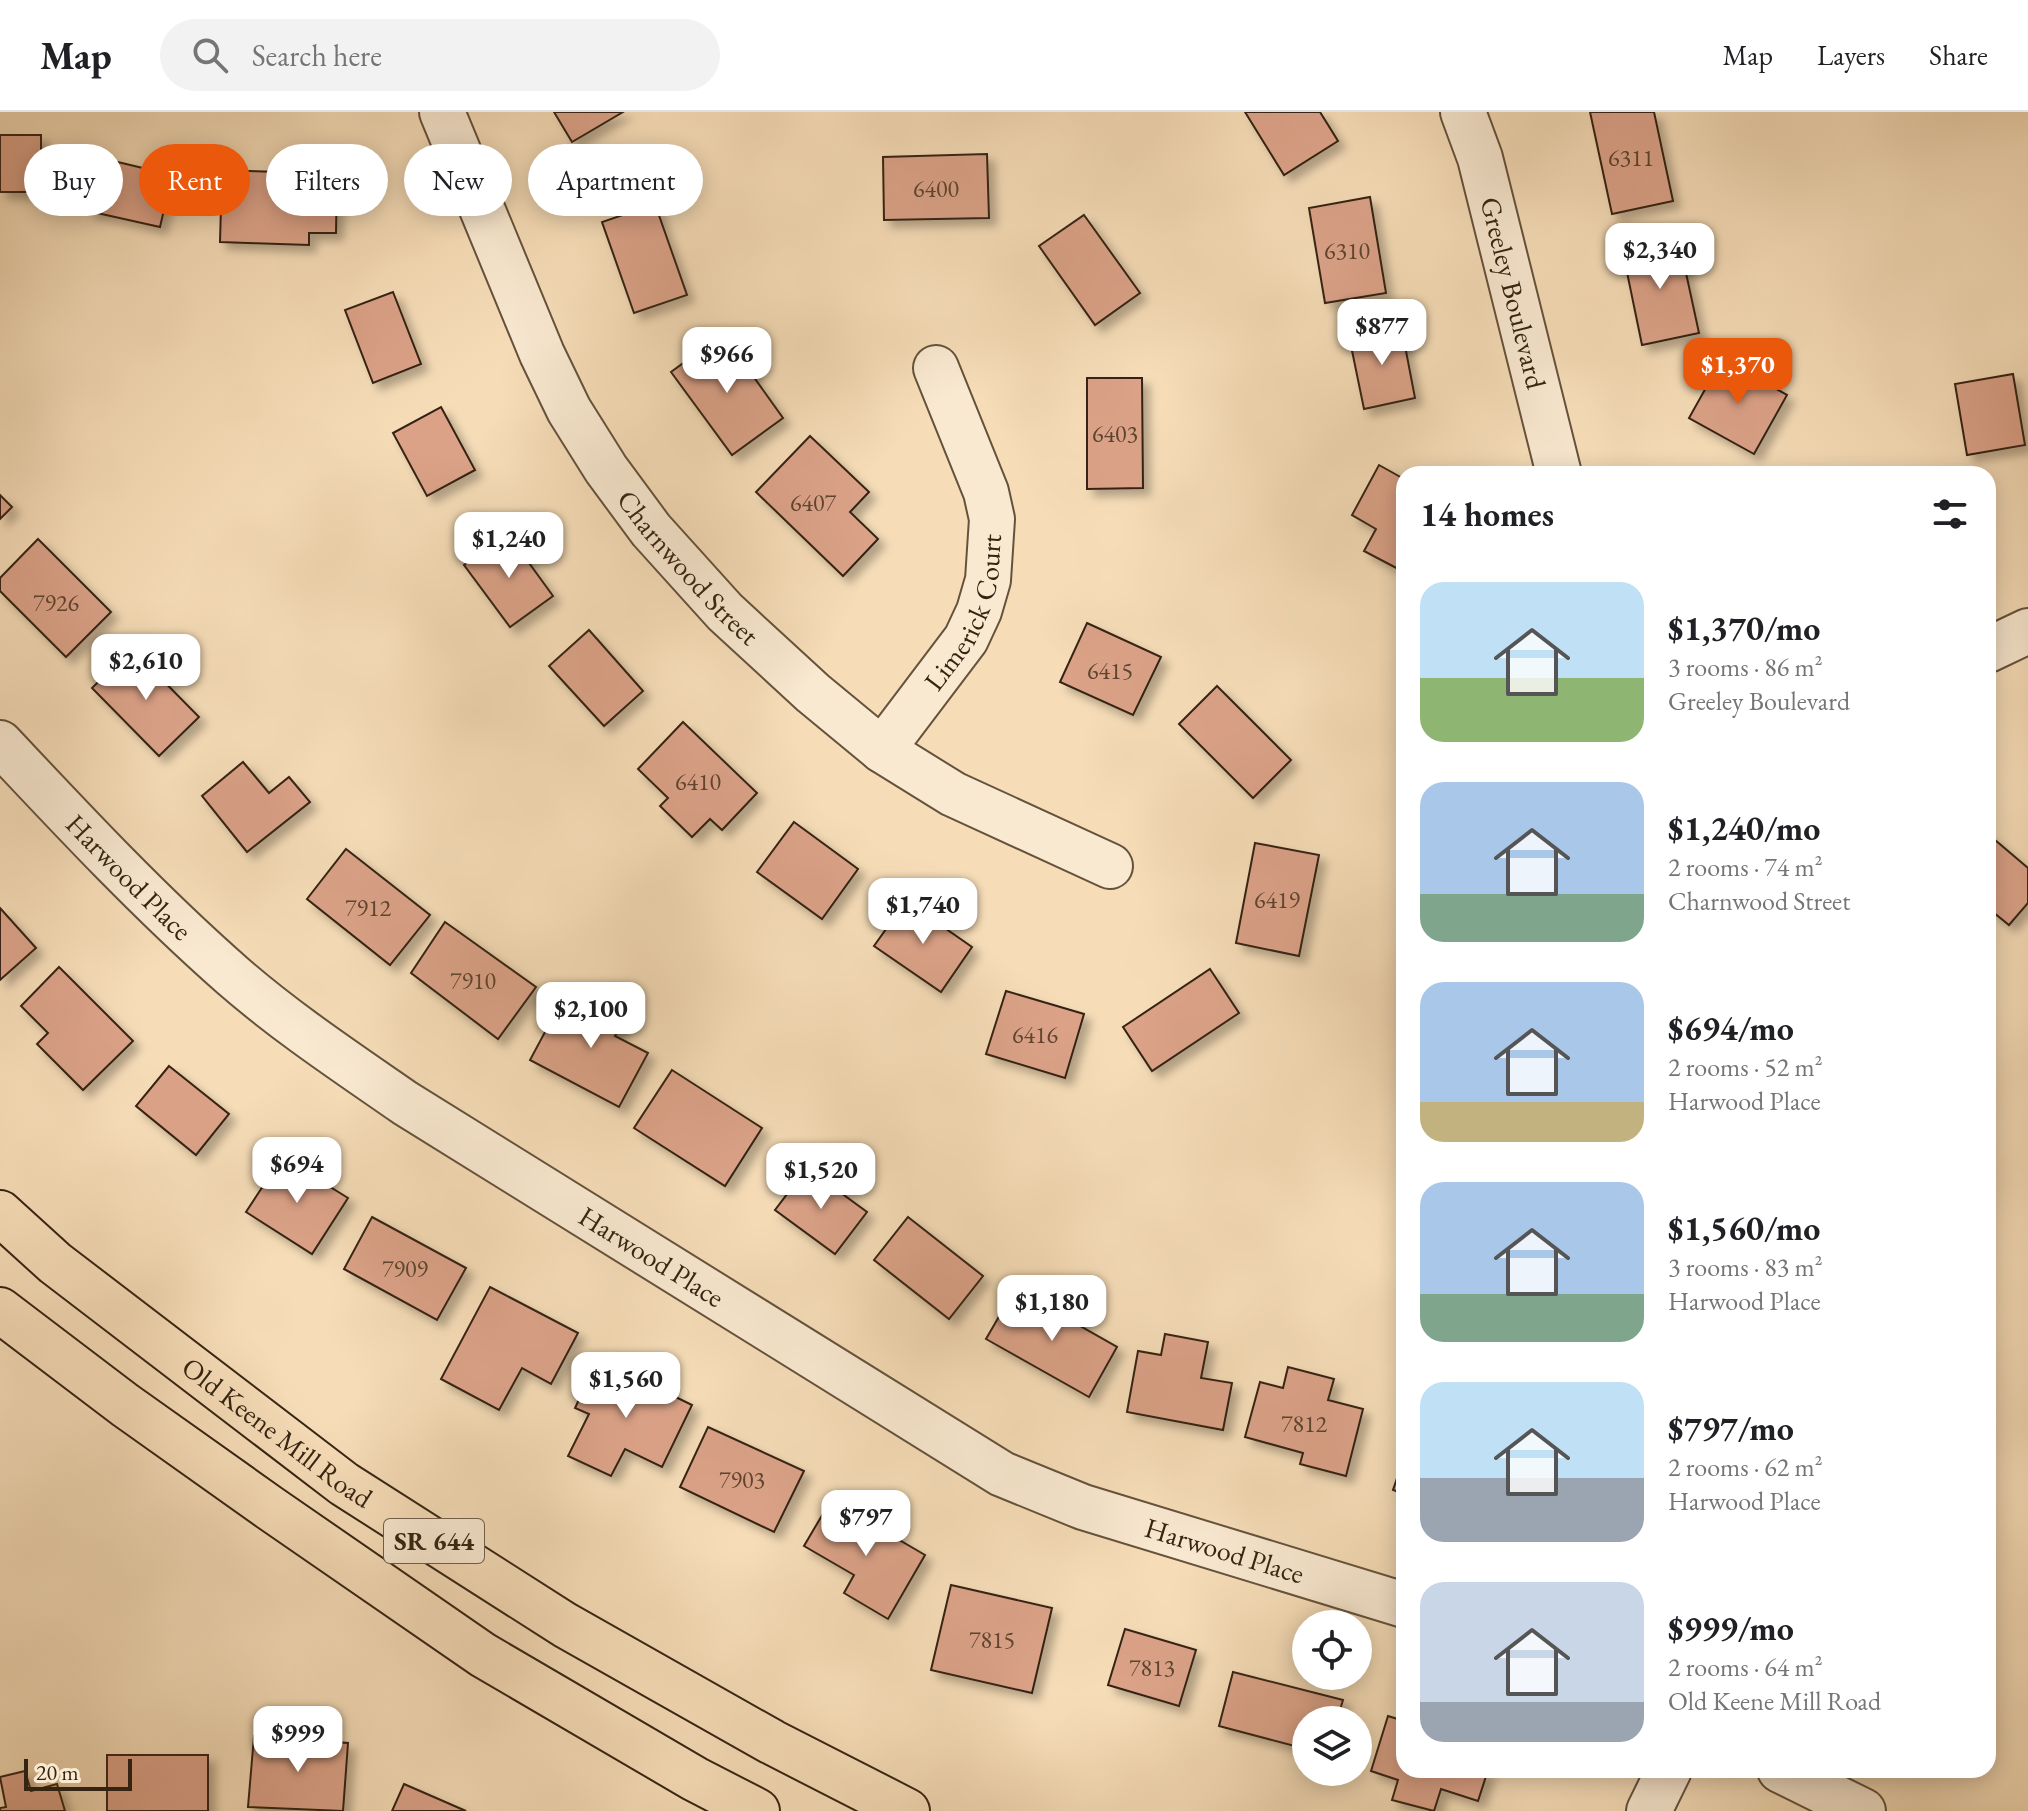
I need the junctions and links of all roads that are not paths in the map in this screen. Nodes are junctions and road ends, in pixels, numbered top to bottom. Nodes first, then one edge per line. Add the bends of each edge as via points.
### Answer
1 (442, 112) edge
2 (1463, 112) edge
3 (936, 368) dead end
4 (1557, 466) edge
5 (2028, 631) edge
6 (1996, 646) edge
7 (0, 743) edge
8 (882, 750) junction
9 (1110, 866) dead end
10 (0, 1213) edge
11 (0, 1310) edge
12 (1396, 1603) edge
13 (1665, 1778) edge
14 (1796, 1778) edge
15 (757, 1811) edge
16 (907, 1811) edge
17 (1649, 1811) edge
18 (1863, 1811) edge

1 - 8 street, Charnwood Street via 542,354 606,469 651,530 725,612
2 - 4 street, Greeley Boulevard via 1480,158
3 - 8 street, Limerick Court via 986,492 992,519 988,580 966,639
5 - 6 street
7 - 12 street, Harwood Place via 148,898 316,1042 405,1103 1002,1474 1083,1507
8 - 9 street, Charnwood Street via 953,794
10 - 16 main road, Old Keene Mill Road / SR 644 via 67,1272 344,1484 565,1625
11 - 15 main road, SR 644 via 257,1500 483,1655
13 - 17 street
14 - 18 street

